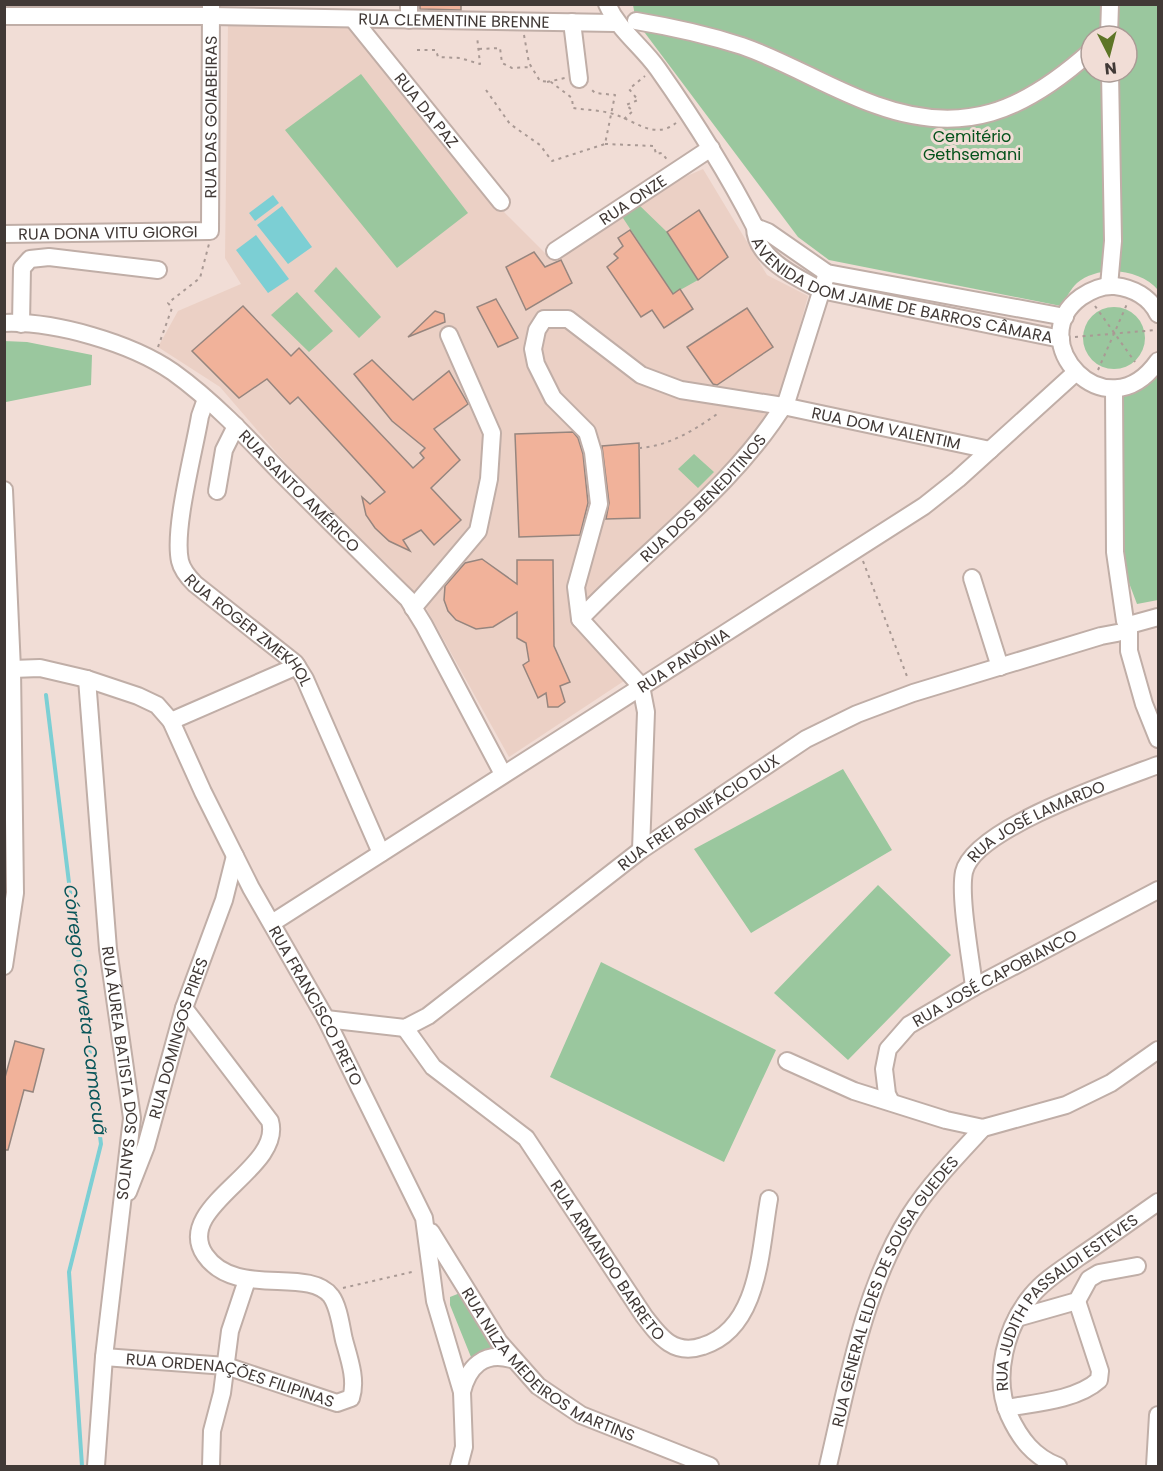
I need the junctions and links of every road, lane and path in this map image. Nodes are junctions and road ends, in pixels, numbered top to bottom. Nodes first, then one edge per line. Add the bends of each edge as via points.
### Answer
1 (607, 4) edge
2 (1110, 4) edge
3 (211, 10) edge
4 (409, 12) edge
5 (4, 16) edge
6 (353, 19) junction
7 (476, 21) junction
8 (636, 21) dead end
9 (521, 22) junction
10 (572, 22) junction
11 (615, 23) junction
12 (1109, 24) edge
13 (479, 49) junction
14 (417, 50) dead end
15 (1079, 62) edge
16 (532, 67) junction
17 (657, 67) junction
18 (579, 79) dead end
19 (1110, 84) edge
20 (486, 90) dead end
21 (612, 113) junction
22 (688, 114) junction
23 (624, 119) junction
24 (605, 144) junction
25 (711, 148) junction
26 (670, 164) dead end
27 (501, 201) dead end
28 (755, 227) junction
29 (210, 231) junction
30 (4, 234) edge
31 (555, 251) dead end
32 (158, 270) dead end
33 (827, 273) junction
34 (1109, 286) junction
35 (821, 290) junction
36 (1134, 291) junction
37 (1086, 294) junction
38 (1158, 314) edge
39 (1065, 317) junction
40 (13, 324) edge
41 (1158, 329) edge
42 (1114, 333) junction
43 (449, 335) dead end
44 (1061, 339) junction
45 (1158, 361) edge
46 (153, 362) junction
47 (1075, 373) junction
48 (1145, 376) junction
49 (1092, 384) junction
50 (1114, 388) junction
51 (206, 399) junction
52 (735, 400) junction
53 (783, 406) junction
54 (236, 426) junction
55 (639, 448) dead end
56 (990, 450) junction
57 (4, 490) edge
58 (217, 491) dead end
59 (858, 548) junction
60 (972, 578) dead end
61 (413, 608) junction
62 (580, 619) junction
63 (1126, 626) edge
64 (297, 666) junction
65 (1000, 667) junction
66 (12, 669) junction
67 (87, 679) junction
68 (641, 686) junction
69 (913, 693) junction
70 (171, 721) junction
71 (1158, 739) edge
72 (1158, 765) edge
73 (502, 774) junction
74 (641, 850) junction
75 (381, 853) junction
76 (235, 856) junction
77 (1158, 890) edge
78 (237, 893) junction
79 (272, 923) junction
80 (4, 966) edge
81 (974, 987) junction
82 (184, 1008) junction
83 (326, 1019) junction
84 (405, 1028) junction
85 (1158, 1050) edge
86 (787, 1061) dead end
87 (891, 1102) junction
88 (983, 1128) junction
89 (769, 1199) dead end
90 (1158, 1202) edge
91 (121, 1209) junction
92 (424, 1218) junction
93 (1137, 1266) dead end
94 (430, 1268) junction
95 (247, 1280) junction
96 (327, 1292) junction
97 (1077, 1301) junction
98 (1017, 1318) junction
99 (104, 1357) junction
100 (511, 1359) junction
101 (226, 1366) junction
102 (462, 1392) junction
103 (1006, 1408) junction
104 (1158, 1415) edge
105 (96, 1467) edge
106 (211, 1467) edge
107 (459, 1467) edge
108 (710, 1467) edge
109 (828, 1467) edge
110 (1058, 1467) edge
111 (1155, 1467) edge

1 - 11 street
2 - 12 street
3 - 5 street, RUA CLEMENTINE BRENNE
3 - 6 street, RUA CLEMENTINE BRENNE
3 - 29 street, RUA DAS GOIABEIRAS
4 - 6 street, RUA CLEMENTINE BRENNE
4 - 7 street, RUA CLEMENTINE BRENNE
6 - 27 street, RUA DA PAZ
7 - 9 street, RUA CLEMENTINE BRENNE
7 - 13 path
8 - 15 street via 742,46 876,106 931,119 980,117 1016,105
9 - 10 street, RUA CLEMENTINE BRENNE
9 - 16 path
10 - 11 street, RUA CLEMENTINE BRENNE
10 - 18 street
11 - 17 street, AVENIDA DOM JAIME DE BARROS CÂMARA
13 - 14 path via 480,64 460,57 438,57 436,50
13 - 16 path via 500,48 502,63 512,68
16 - 21 path via 540,81 551,82 572,98 573,108
17 - 22 street, AVENIDA DOM JAIME DE BARROS CÂMARA
17 - 23 path via 629,89 638,100 626,105 633,111
19 - 34 street via 1113,241
20 - 24 path via 510,123 540,145 552,161
21 - 23 path
21 - 24 path
22 - 23 path via 668,129 655,131
22 - 25 street, AVENIDA DOM JAIME DE BARROS CÂMARA
24 - 26 path via 654,146 656,154 662,153
25 - 28 street, AVENIDA DOM JAIME DE BARROS CÂMARA
25 - 31 street, RUA ONZE
28 - 33 street, AVENIDA DOM JAIME DE BARROS CÂMARA
28 - 35 street, AVENIDA DOM JAIME DE BARROS CÂMARA via 762,249 796,277
29 - 30 street, RUA DONA VITU GIORGI
29 - 46 path via 200,278 168,303 172,308
32 - 40 street via 49,257 30,259 22,268
33 - 35 street, RUA DOS BENEDITINOS
33 - 39 street, AVENIDA DOM JAIME DE BARROS CÂMARA
34 - 36 street
34 - 37 street
35 - 44 street, AVENIDA DOM JAIME DE BARROS CÂMARA
35 - 53 street, RUA DOS BENEDITINOS
36 - 38 street via 1145,297
36 - 42 path
37 - 39 street
37 - 42 path
39 - 44 street
40 - 46 street, RUA SANTO AMÉRICO via 76,333 131,350
41 - 42 path
42 - 44 path
42 - 48 path
42 - 49 path
43 - 61 street via 492,433 489,479 478,531
44 - 47 street via 1065,357
45 - 48 street
46 - 51 street, RUA SANTO AMÉRICO via 172,371
47 - 49 street
47 - 56 street, RUA PANÔNIA
48 - 50 street
49 - 50 street
50 - 63 street via 1115,552
51 - 54 street, RUA SANTO AMÉRICO
51 - 64 street, RUA ROGER ZMEKHOL via 180,530 180,562 195,584
52 - 53 street, RUA DOM VALENTIM
52 - 55 path via 685,434 656,447
52 - 62 street, RUA DOM VALENTIM via 681,390 641,375 568,319 544,319 533,349 536,364 553,398 587,432 593,452 599,504 576,587
53 - 56 street, RUA DOM VALENTIM
53 - 62 street, RUA DOS BENEDITINOS via 729,474
54 - 58 street via 224,450
54 - 61 street, RUA SANTO AMÉRICO
56 - 59 street, RUA PANÔNIA via 924,506
57 - 66 street
59 - 68 street, RUA PANÔNIA
59 - 69 path
60 - 65 street
61 - 73 street, RUA SANTO AMÉRICO
62 - 68 street
63 - 65 street, RUA FREI BONIFÁCIO DUX
63 - 71 street via 1144,704
64 - 70 street
64 - 75 street, RUA ROGER ZMEKHOL
65 - 69 street, RUA FREI BONIFÁCIO DUX
66 - 67 street, RUA FRANCISCO PRETO via 40,668
66 - 80 street via 15,893
67 - 70 street, RUA FRANCISCO PRETO via 148,700
67 - 91 street, RUA ÁUREA BATISTA DOS SANTOS via 108,949 132,1102
68 - 73 street, RUA PANÔNIA
68 - 74 street via 646,712
69 - 74 street, RUA FREI BONIFÁCIO DUX via 806,739
70 - 76 street, RUA FRANCISCO PRETO
72 - 81 street, RUA JOSÉ LAMARDO via 1056,804 1000,834 970,859 964,871 963,889
73 - 75 street, RUA PANÔNIA
74 - 84 street, RUA FREI BONIFÁCIO DUX via 428,1016
75 - 79 street, RUA PANÔNIA
76 - 78 street, RUA FRANCISCO PRETO
76 - 78 street, RUA DOMINGOS PIRES via 231,873
77 - 81 street, RUA JOSÉ CAPOBIANCO
78 - 79 street, RUA FRANCISCO PRETO
78 - 82 street, RUA DOMINGOS PIRES
79 - 83 street, RUA FRANCISCO PRETO
81 - 87 street, RUA JOSÉ CAPOBIANCO via 909,1025 892,1042 884,1069
82 - 91 street, RUA DOMINGOS PIRES via 146,1146
82 - 95 street via 272,1128 252,1166 206,1213 200,1231 204,1254 211,1262
83 - 84 street
83 - 92 street, RUA FRANCISCO PRETO
84 - 89 street, RUA ARMANDO BARRETO via 433,1067 526,1138 665,1343 680,1349 701,1347 722,1339 739,1322 754,1281
85 - 88 street via 1111,1083 1066,1105
86 - 87 street via 854,1091
87 - 88 street
88 - 109 street, RUA GENERAL ELDES DE SOUSA GUEDES via 909,1216 876,1286 852,1362
90 - 98 street, RUA JUDITH PASSALDI ESTEVES via 1041,1287
91 - 99 street, RUA ÁUREA BATISTA DOS SANTOS
92 - 94 street, RUA FRANCISCO PRETO
92 - 100 street, RUA NILZA MEDEIROS MARTINS via 438,1247
93 - 97 street via 1099,1273 1089,1279
94 - 96 path
94 - 102 street, RUA FRANCISCO PRETO via 435,1301
95 - 96 street via 295,1282
95 - 101 street via 230,1331
96 - 101 street, RUA ORDENAÇÕES FILIPINAS via 333,1298 351,1366 351,1398 337,1403
97 - 98 street
97 - 103 street via 1100,1371 1099,1380 1091,1388 1057,1399
98 - 103 street, RUA JUDITH PASSALDI ESTEVES via 1002,1360
99 - 101 street, RUA ORDENAÇÕES FILIPINAS
99 - 105 street, RUA ÁUREA BATISTA DOS SANTOS
100 - 102 street via 502,1356 480,1360 468,1373
100 - 108 street, RUA NILZA MEDEIROS MARTINS via 538,1386 581,1415
101 - 106 street via 212,1431
102 - 107 street, RUA FRANCISCO PRETO via 464,1437
103 - 110 street, RUA JUDITH PASSALDI ESTEVES via 1019,1437 1044,1461
104 - 111 street

